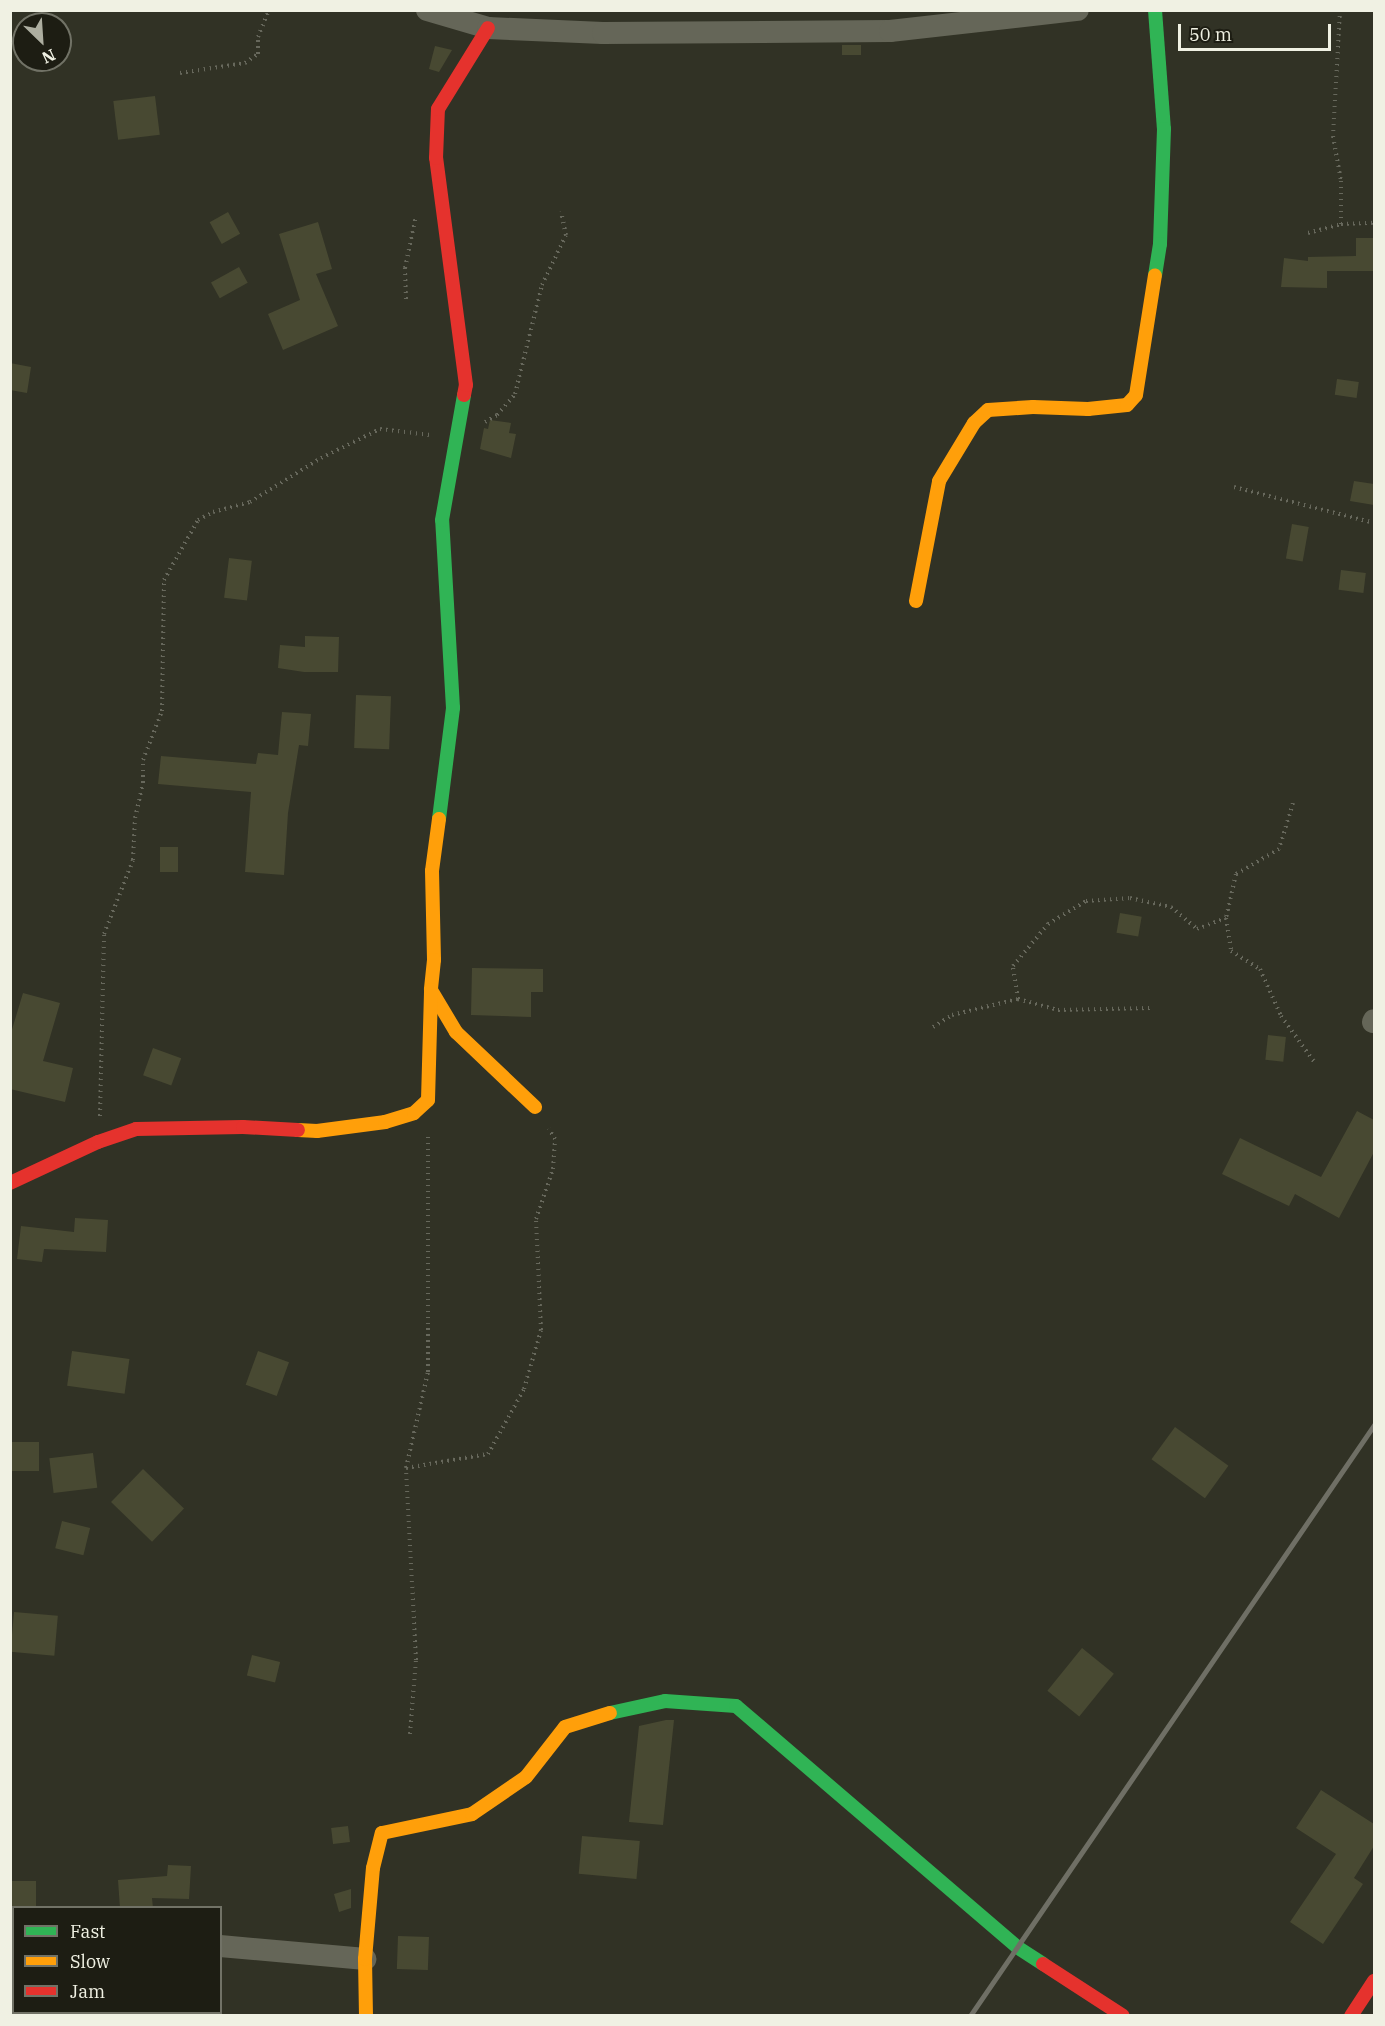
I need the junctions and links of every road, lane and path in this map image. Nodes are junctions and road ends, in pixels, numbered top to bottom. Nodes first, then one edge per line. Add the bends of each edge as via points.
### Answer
1 (269, 10) edge
2 (427, 10) edge
3 (1078, 10) edge
4 (1155, 10) edge
5 (1340, 10) edge
6 (488, 28) junction
7 (180, 72) dead end
8 (418, 210) dead end
9 (561, 212) dead end
10 (1374, 223) edge
11 (1341, 224) junction
12 (1308, 233) dead end
13 (406, 299) dead end
14 (456, 438) junction
15 (1234, 487) dead end
16 (1374, 523) edge
17 (916, 601) dead end
18 (1293, 803) dead end
19 (1226, 918) junction
20 (430, 990) junction
21 (1018, 999) junction
22 (1150, 1008) dead end
23 (933, 1027) dead end
24 (1315, 1063) dead end
25 (428, 1100) junction
26 (535, 1107) joint
27 (99, 1142) junction
28 (10, 1183) edge
29 (406, 1468) junction
30 (410, 1734) dead end
31 (222, 1946) edge
32 (365, 1959) junction
33 (1374, 1981) edge
34 (366, 2016) edge
35 (1123, 2016) edge
36 (1351, 2016) edge

1 - 7 path via 258,37 258,54 228,68
2 - 6 street
3 - 6 street via 890,31 603,33
4 - 17 street via 1164,129 1160,244 1136,395 1126,405 1088,409 988,410 974,423 939,481
5 - 11 path via 1333,136 1341,181
6 - 14 street via 438,109 436,158 466,385
8 - 13 path via 405,268
9 - 14 path via 566,235 542,285 515,394 497,415
10 - 11 path
11 - 12 path
14 - 20 street via 442,520 453,708 432,871 434,960
14 - 27 path via 380,429 351,442 250,502 198,520 164,580 162,711 143,760 133,860 104,934
15 - 16 path
18 - 19 path via 1279,849 1236,874
19 - 21 path via 1197,929 1171,907 1130,898 1086,901 1048,924 1013,966
19 - 24 path via 1231,951 1260,969 1281,1016
20 - 25 street
20 - 26 street via 456,1032
21 - 22 path via 1058,1010
21 - 23 path via 952,1015
25 - 27 street via 414,1113 385,1122 317,1131 243,1127 136,1129
25 - 29 path via 428,1372
26 - 29 path via 555,1139 553,1169 536,1219 541,1330 524,1389 488,1454
27 - 28 street
29 - 30 path via 416,1660
31 - 32 street
32 - 34 street
32 - 35 street via 373,1868 382,1833 472,1815 526,1777 566,1727 590,1717 665,1701 736,1706 1017,1947
33 - 36 street

